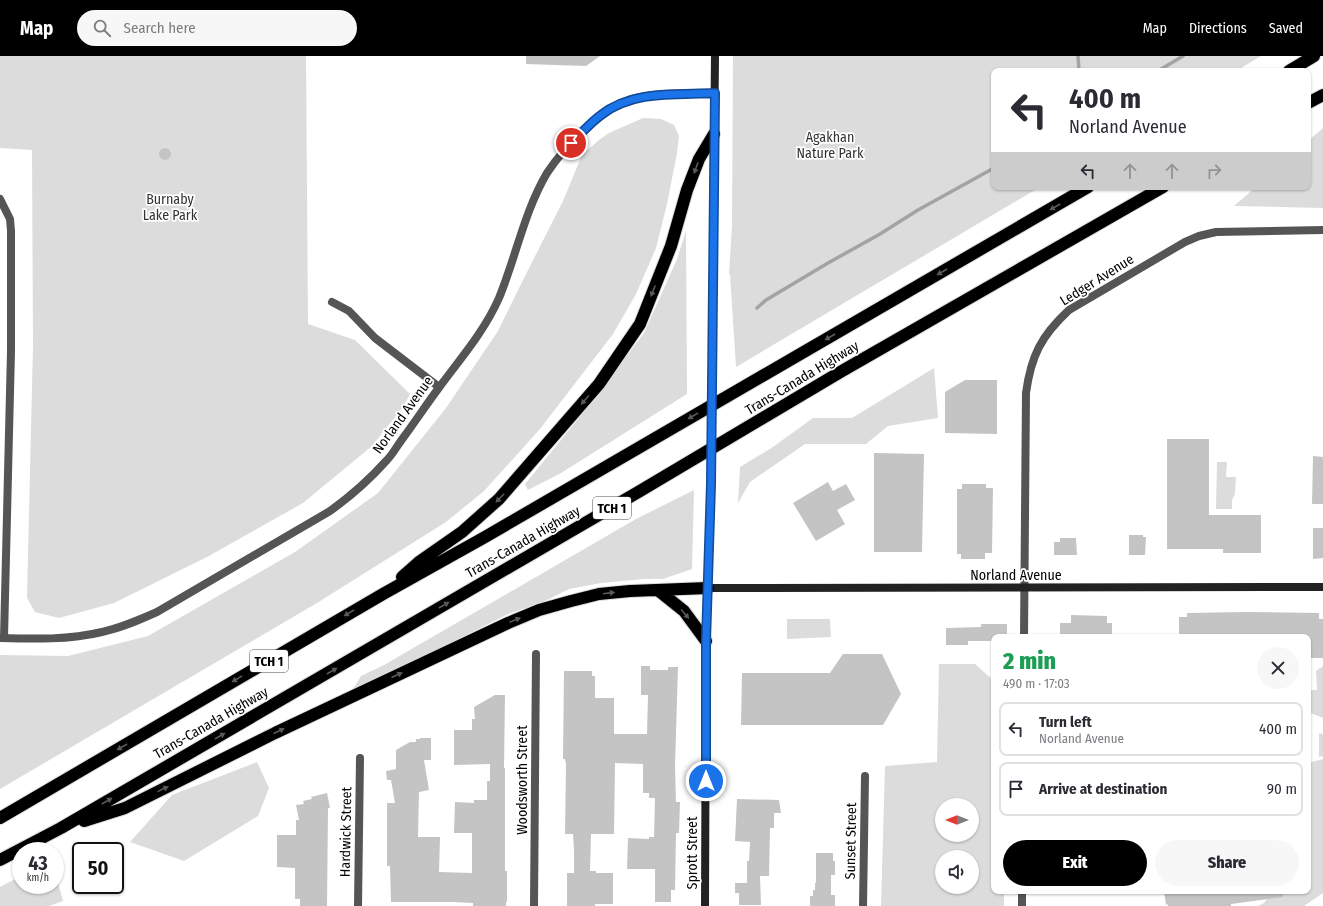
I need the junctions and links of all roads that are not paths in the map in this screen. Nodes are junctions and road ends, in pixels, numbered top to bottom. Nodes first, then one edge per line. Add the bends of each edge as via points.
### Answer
1 (715, 56) edge
2 (1314, 56) edge
3 (1294, 68) edge
4 (715, 93) junction
5 (1323, 95) edge
6 (1311, 102) edge
7 (714, 134) junction
8 (1083, 190) edge
9 (1157, 190) edge
10 (0, 199) edge
11 (1323, 230) edge
12 (332, 302) dead end
13 (439, 387) junction
14 (1323, 587) edge
15 (708, 588) junction
16 (1025, 588) junction
17 (659, 590) junction
18 (383, 594) junction
19 (1024, 634) edge
20 (2, 638) edge
21 (706, 641) junction
22 (536, 654) dead end
23 (360, 758) dead end
24 (864, 776) dead end
25 (0, 818) edge
26 (61, 828) junction
27 (0, 860) edge
28 (1022, 894) edge
29 (358, 906) edge
30 (534, 906) edge
31 (705, 906) edge
32 (863, 906) edge
33 (1022, 906) edge

1 - 4 main road, Sprott Street
2 - 3 highway
4 - 7 main road, Sprott Street
4 - 13 street, Norland Avenue via 635,98 601,115 571,143 539,188 499,298 472,346
5 - 6 highway
7 - 15 main road, Sprott Street, bridge
7 -> 18 highway via 699,159 671,246 640,324 599,384 499,500 462,532 419,562
8 -> 18 highway, Trans-Canada Highway / TCH 1
26 -> 9 highway, Trans-Canada Highway / TCH 1
10 - 20 street via 10,219 11,231 11,351
11 - 16 street, Ledger Avenue via 1216,232 1200,236 1185,242 1068,310 1057,321 1040,345 1028,375
12 - 13 street via 349,311 375,338
13 - 20 street, Norland Avenue via 388,459 343,502 164,608 138,621 102,632 69,637
14 - 16 main road, Norland Avenue
15 - 16 main road, Norland Avenue
15 - 17 highway
15 - 21 main road, Sprott Street
16 - 19 street, Ledger Avenue
17 -> 21 highway via 684,611
26 -> 17 highway via 125,808 275,733 539,610 599,594
18 -> 25 highway, Trans-Canada Highway / TCH 1
21 - 31 main road, Sprott Street
22 - 30 street, Woodsworth Street
23 - 29 street, Hardwick Street
24 - 32 street, Sunset Street
26 - 27 highway, Trans-Canada Highway / TCH 1
28 - 33 street

